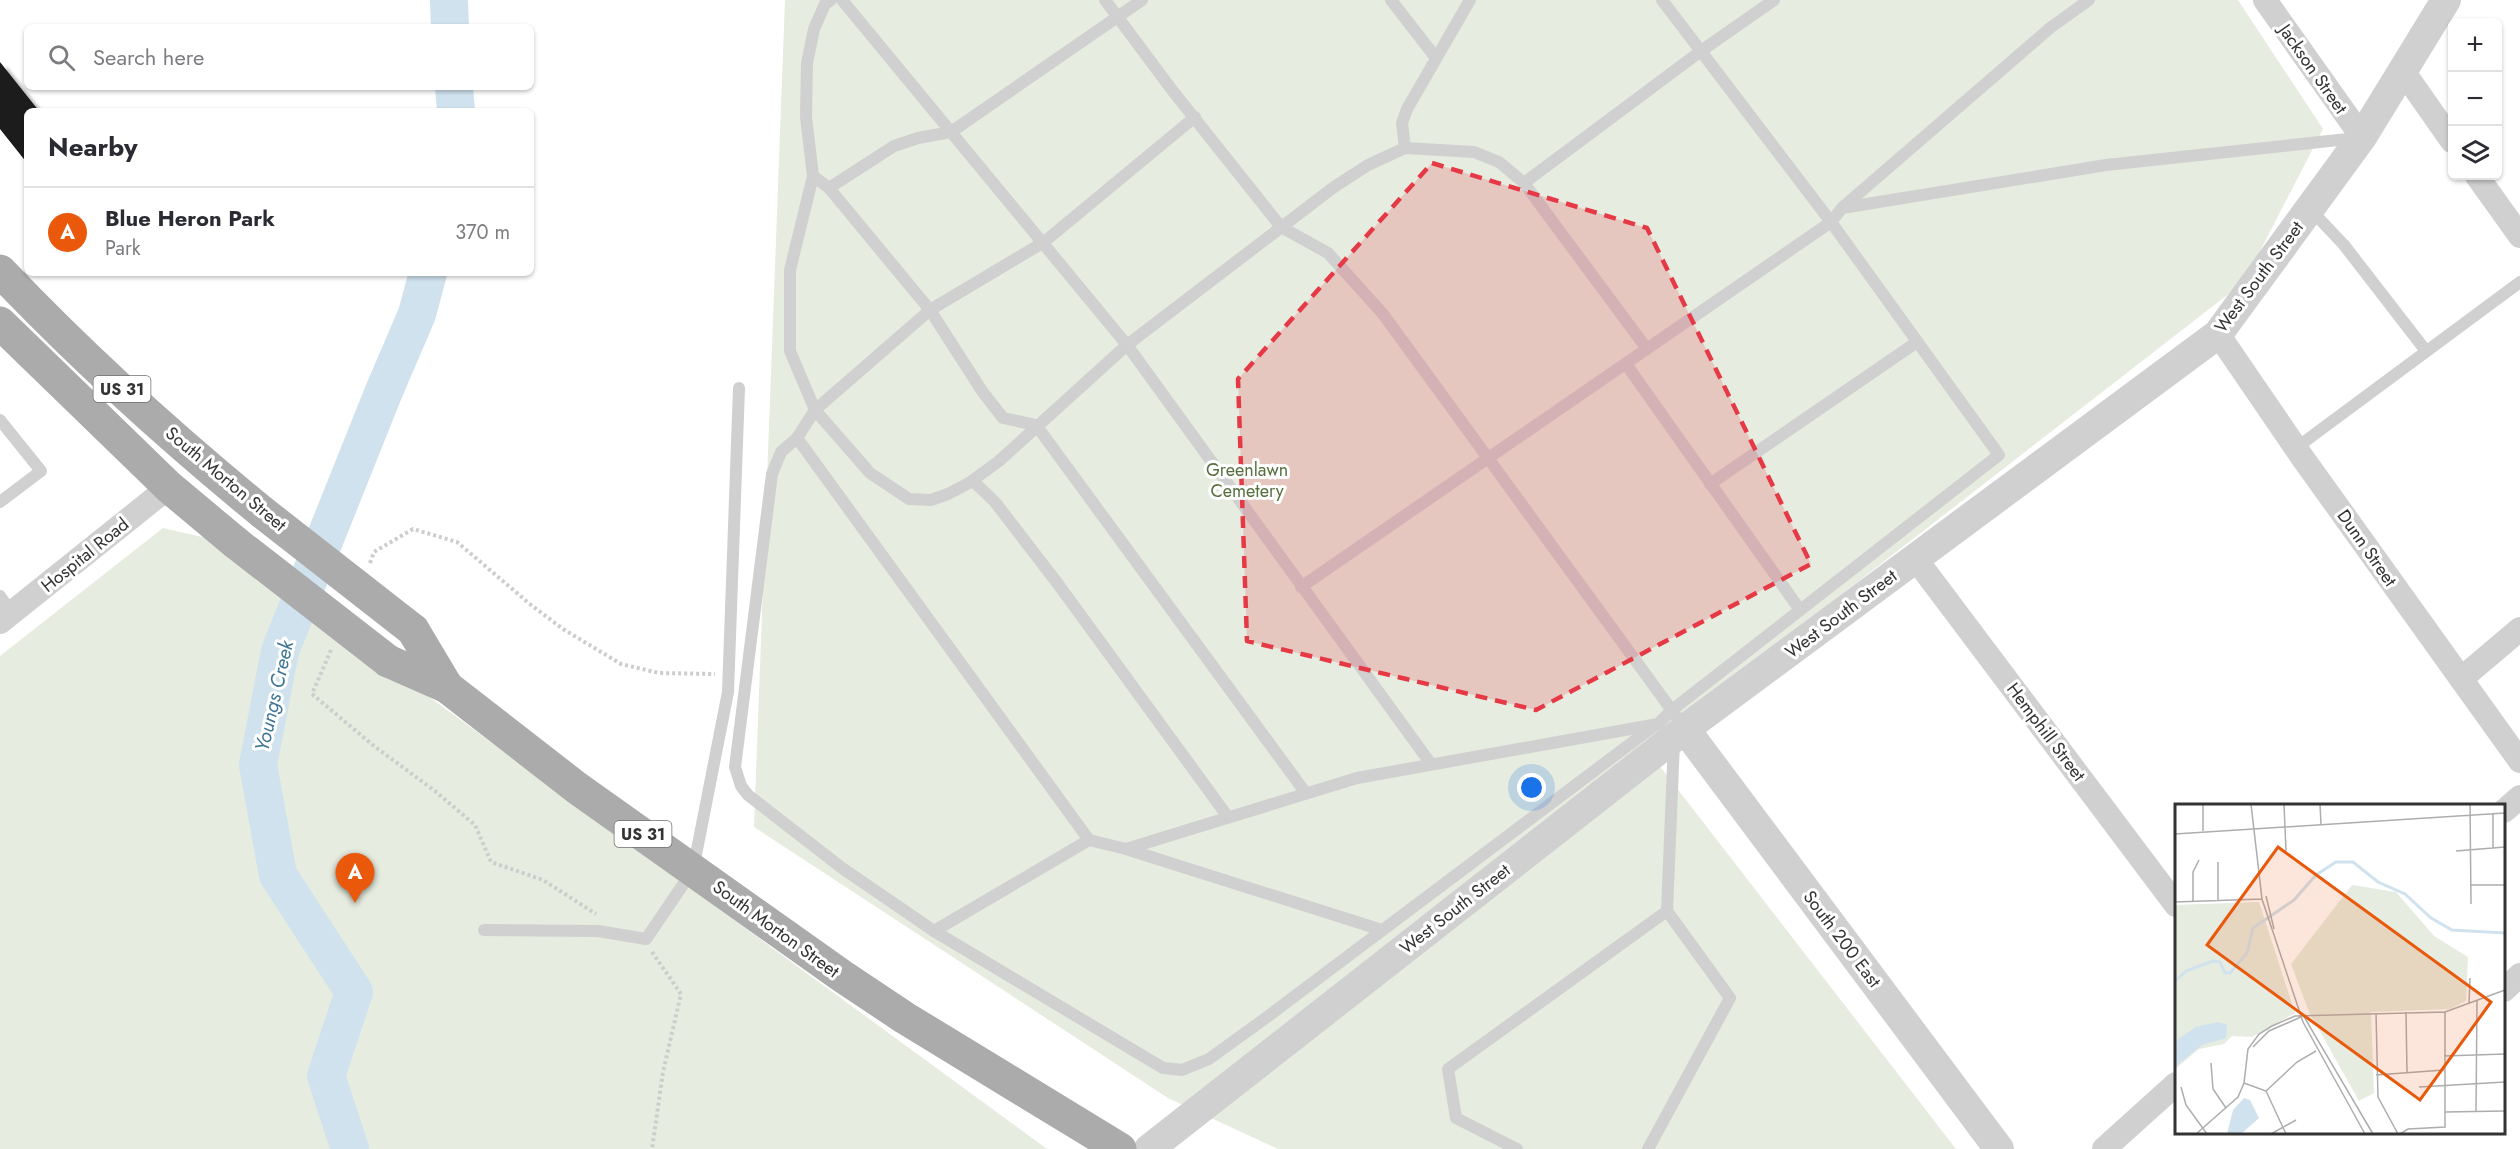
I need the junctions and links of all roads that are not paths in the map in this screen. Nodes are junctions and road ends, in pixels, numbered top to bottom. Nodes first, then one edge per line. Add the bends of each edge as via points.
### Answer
1 (831, 0) edge
2 (842, 0) edge
3 (1105, 0) edge
4 (1142, 0) edge
5 (1391, 0) edge
6 (1470, 0) edge
7 (1662, 0) edge
8 (1774, 0) edge
9 (2089, 0) edge
10 (2265, 0) edge
11 (2446, 0) edge
12 (1118, 18) junction
13 (1701, 51) junction
14 (1436, 58) junction
15 (2403, 71) junction
16 (1195, 117) junction
17 (951, 132) junction
18 (2448, 135) edge
19 (2362, 137) junction
20 (1405, 148) junction
21 (813, 176) junction
22 (2480, 180) edge
23 (1524, 183) junction
24 (830, 188) junction
25 (1842, 208) junction
26 (2310, 208) junction
27 (1831, 222) junction
28 (1281, 227) junction
29 (2520, 236) edge
30 (1044, 242) junction
31 (0, 272) edge
32 (2520, 282) edge
33 (930, 310) junction
34 (2218, 334) junction
35 (9, 337) edge
36 (1917, 342) junction
37 (1127, 345) junction
38 (1647, 349) junction
39 (2426, 351) junction
40 (1626, 364) junction
41 (739, 388) dead end
42 (815, 410) junction
43 (0, 420) edge
44 (1036, 425) junction
45 (796, 438) junction
46 (2296, 448) junction
47 (1488, 459) junction
48 (200, 462) junction
49 (973, 481) junction
50 (1710, 484) junction
51 (169, 487) junction
52 (0, 502) edge
53 (1916, 558) junction
54 (1301, 587) junction
55 (1800, 610) junction
56 (4, 611) edge
57 (2520, 629) edge
58 (2461, 679) junction
59 (447, 687) junction
60 (1672, 725) junction
61 (2520, 761) edge
62 (1431, 764) junction
63 (1305, 792) junction
64 (2520, 797) edge
65 (2505, 809) edge
66 (1228, 817) junction
67 (1089, 840) junction
68 (1126, 849) junction
69 (693, 870) junction
70 (2175, 905) edge
71 (1667, 911) junction
72 (484, 930) dead end
73 (1383, 930) junction
74 (934, 931) junction
75 (2520, 975) edge
76 (2505, 989) edge
77 (2175, 1085) edge
78 (1120, 1149) edge
79 (1149, 1149) edge
80 (1517, 1149) edge
81 (1648, 1149) edge
82 (1999, 1149) edge
83 (2104, 1149) edge

1 - 21 lane via 825,4 814,29 807,63 806,117
2 - 17 lane
3 - 12 lane
4 - 12 lane
5 - 14 lane
6 - 14 lane
7 - 13 lane
8 - 13 lane
9 - 25 lane via 2050,28
10 - 19 street, Jackson Street
11 - 15 street, West South Street
12 - 16 lane
12 - 17 lane
13 - 23 lane
13 - 27 lane
14 - 20 lane via 1402,123
15 - 18 street
15 - 19 street, West South Street
16 - 28 lane
16 - 30 lane
17 - 24 lane via 894,147
17 - 30 lane
19 - 25 lane via 2106,165
19 - 26 street, West South Street
20 - 23 lane via 1474,152 1500,162
20 - 28 lane via 1368,165
21 - 24 lane
21 - 42 lane via 790,270 790,351
22 - 29 street
23 - 38 lane
24 - 33 lane
25 - 27 lane
26 - 34 street, West South Street
26 - 39 lane via 2344,245
27 - 36 lane
27 - 38 lane
28 - 37 lane
28 - 47 lane via 1328,253 1349,275 1383,314
30 - 33 lane
30 - 37 lane
31 - 48 main road, South Morton Street / US 31
32 - 39 lane
33 - 42 lane
33 - 44 lane via 1003,418
34 - 46 street, Dunn Street
34 - 53 street, West South Street
35 - 51 main road, South Morton Street / US 31
36 - 50 lane
36 - 55 lane via 1999,455
37 - 44 lane
37 - 54 lane
38 - 40 lane
39 - 46 lane
40 - 47 lane
40 - 50 lane
41 - 69 lane via 728,692
42 - 45 lane
42 - 49 lane via 870,472 909,499 932,500
43 - 52 lane via 41,471
44 - 49 lane
44 - 63 lane
45 - 67 lane
45 - 74 lane via 781,452 772,474 735,767 737,777 748,795 842,868
46 - 58 street, Dunn Street
47 - 54 lane
47 - 60 lane
48 - 51 main road
48 - 59 main road, South Morton Street / US 31, bridge via 413,630
49 - 66 lane via 1058,584
50 - 55 lane
51 - 56 street, Hospital Road
51 - 59 main road, South Morton Street / US 31, bridge via 388,661
53 - 60 street, West South Street
53 - 70 street, Hemphill Street
54 - 62 lane
55 - 60 lane
57 - 58 street
58 - 61 street, Dunn Street
59 - 69 main road, South Morton Street / US 31 via 577,788
60 - 62 lane
60 - 71 lane
60 - 73 lane
60 - 79 street, West South Street
60 - 82 street, South 200 East
62 - 63 lane
63 - 66 lane
64 - 65 street
66 - 68 lane
67 - 68 lane
67 - 74 lane
68 - 73 lane
69 - 72 lane via 646,939 598,931
69 - 78 main road, South Morton Street / US 31 via 905,1018
71 - 80 lane via 1448,1069 1456,1118
71 - 81 lane via 1730,998
73 - 74 lane via 1209,1059 1182,1070 1163,1068
75 - 76 street
77 - 83 street

